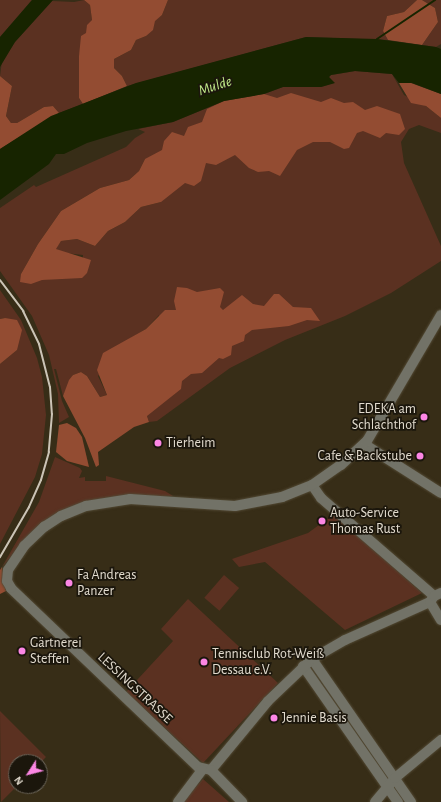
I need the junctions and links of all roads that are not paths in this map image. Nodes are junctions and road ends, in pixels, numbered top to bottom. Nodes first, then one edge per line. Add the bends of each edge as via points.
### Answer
1 (441, 315) edge
2 (364, 444) junction
3 (312, 485) junction
4 (441, 493) edge
5 (435, 597) edge
6 (441, 620) edge
7 (312, 659) junction
8 (303, 666) junction
9 (441, 740) edge
10 (207, 770) junction
11 (395, 778) junction
12 (388, 787) junction
13 (178, 802) edge
14 (242, 802) edge
15 (375, 802) edge
16 (398, 802) edge
17 (411, 802) edge

1 - 2 street via 380,422
2 - 3 street via 342,465
2 - 4 street
3 - 5 street via 321,498
3 - 10 street, LESSINGSTRASSE via 282,497 235,506 130,499 81,507 53,521 24,546 8,570 7,581 11,588
5 - 6 street
5 - 7 street via 345,640
7 - 8 street
7 - 11 street
8 - 10 street
8 - 12 street
9 - 11 street
10 - 13 street
10 - 14 street, LESSINGSTRASSE
11 - 12 street
11 - 17 street
12 - 15 street
12 - 16 street

